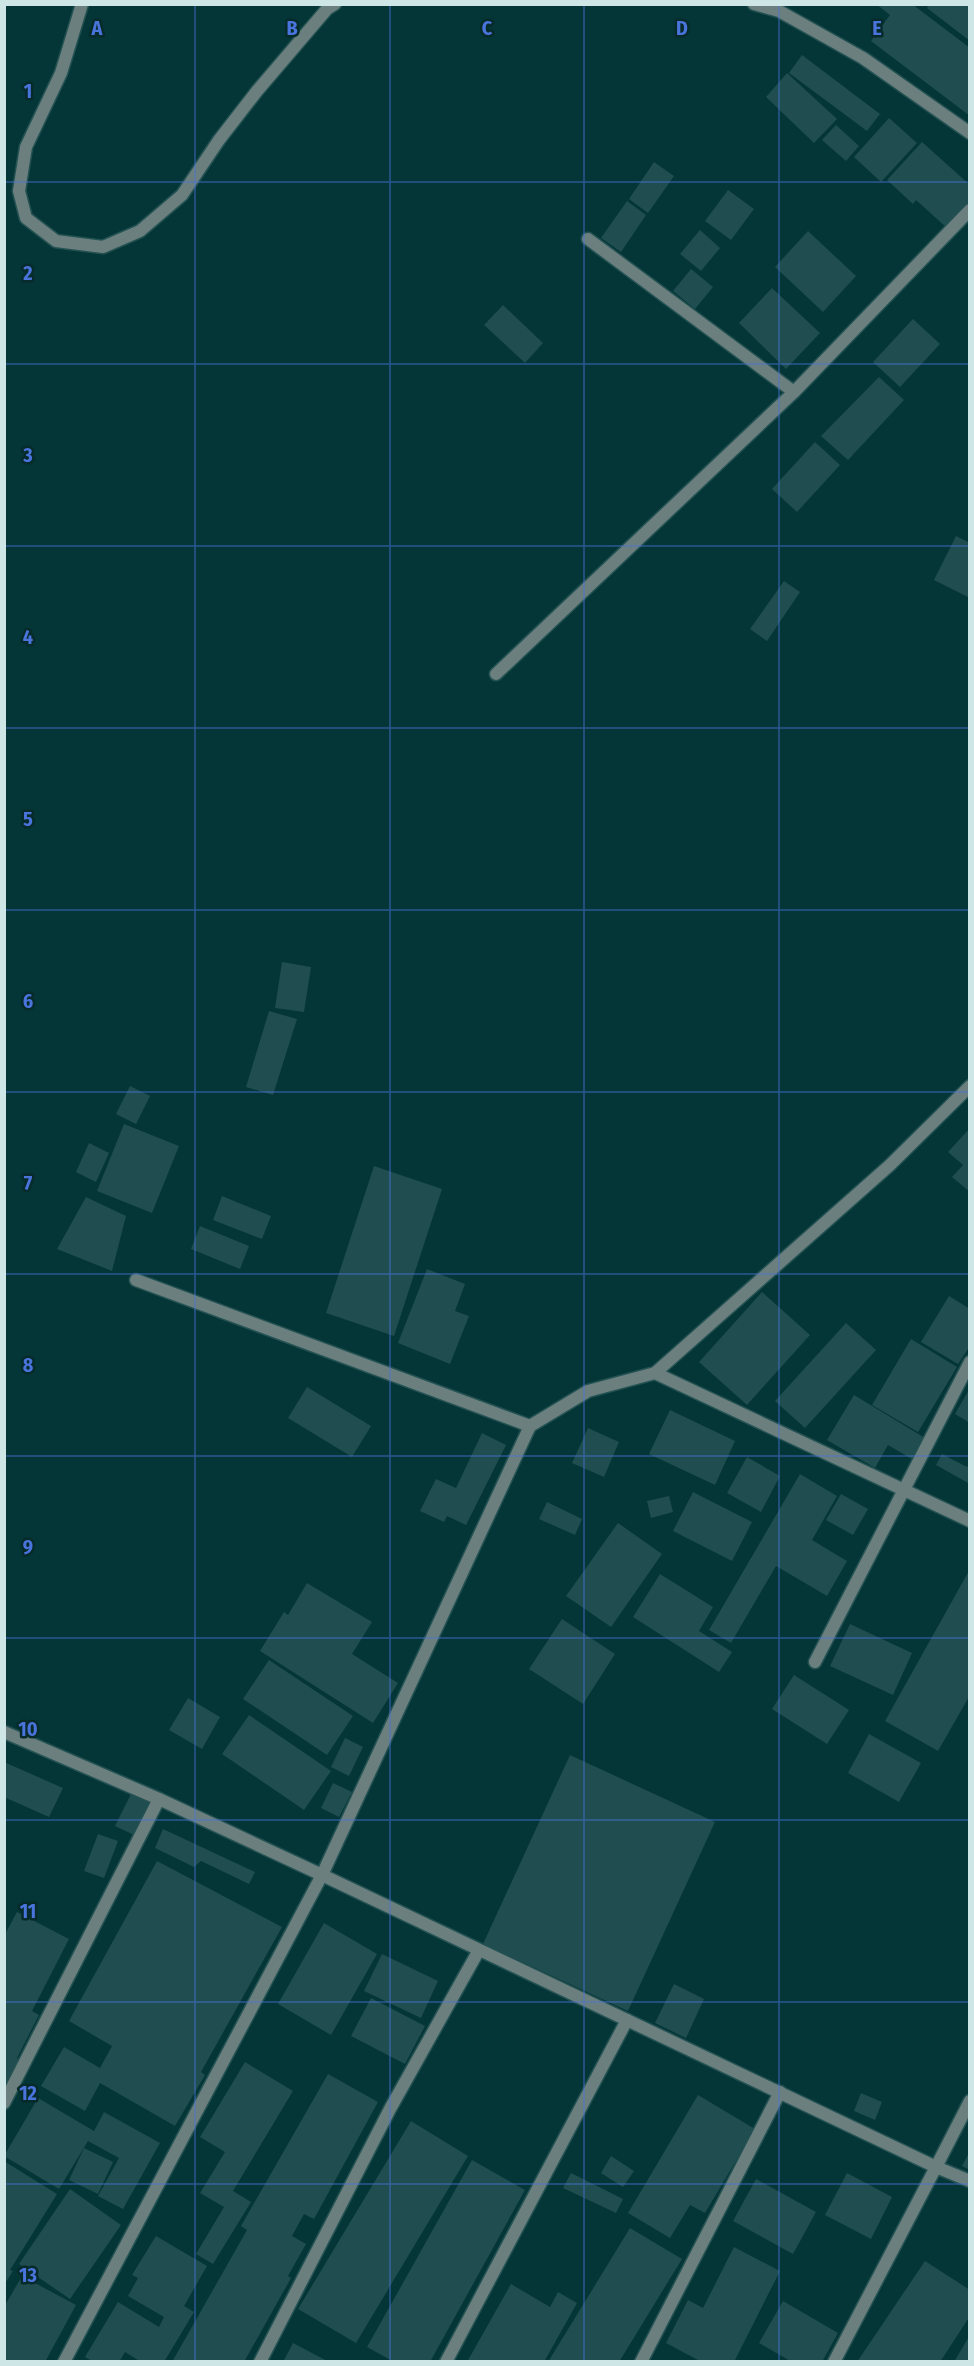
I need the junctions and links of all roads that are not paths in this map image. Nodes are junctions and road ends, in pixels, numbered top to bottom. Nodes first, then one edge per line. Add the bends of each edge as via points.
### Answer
1 (82, 4) edge
2 (334, 4) edge
3 (754, 4) edge
4 (969, 133) edge
5 (969, 210) edge
6 (588, 239) dead end
7 (794, 392) junction
8 (496, 674) dead end
9 (969, 1086) edge
10 (135, 1280) dead end
11 (969, 1362) edge
12 (655, 1373) junction
13 (530, 1426) junction
14 (903, 1489) junction
15 (969, 1521) edge
16 (815, 1662) dead end
17 (4, 1731) edge
18 (159, 1799) junction
19 (322, 1875) junction
20 (479, 1950) junction
21 (627, 2020) junction
22 (780, 2092) junction
23 (969, 2102) edge
24 (4, 2103) edge
25 (936, 2167) junction
26 (969, 2181) edge
27 (64, 2361) edge
28 (260, 2361) edge
29 (446, 2361) edge
30 (641, 2361) edge
31 (834, 2361) edge

1 - 2 street via 61,73 26,147 19,191 26,218 56,240 103,247 140,231 182,195 257,92
3 - 4 street via 779,12 863,58
5 - 7 street
6 - 7 street
7 - 8 street
9 - 12 street via 890,1165
10 - 13 street
11 - 14 street
12 - 13 street via 588,1391
12 - 14 street
13 - 19 street
14 - 15 street
14 - 16 street
17 - 18 street
18 - 19 street
18 - 24 street
19 - 20 street
19 - 27 street
20 - 21 street
20 - 28 street via 390,2109
21 - 22 street
21 - 29 street
22 - 25 street
22 - 30 street
23 - 25 street
25 - 26 street
25 - 31 street

